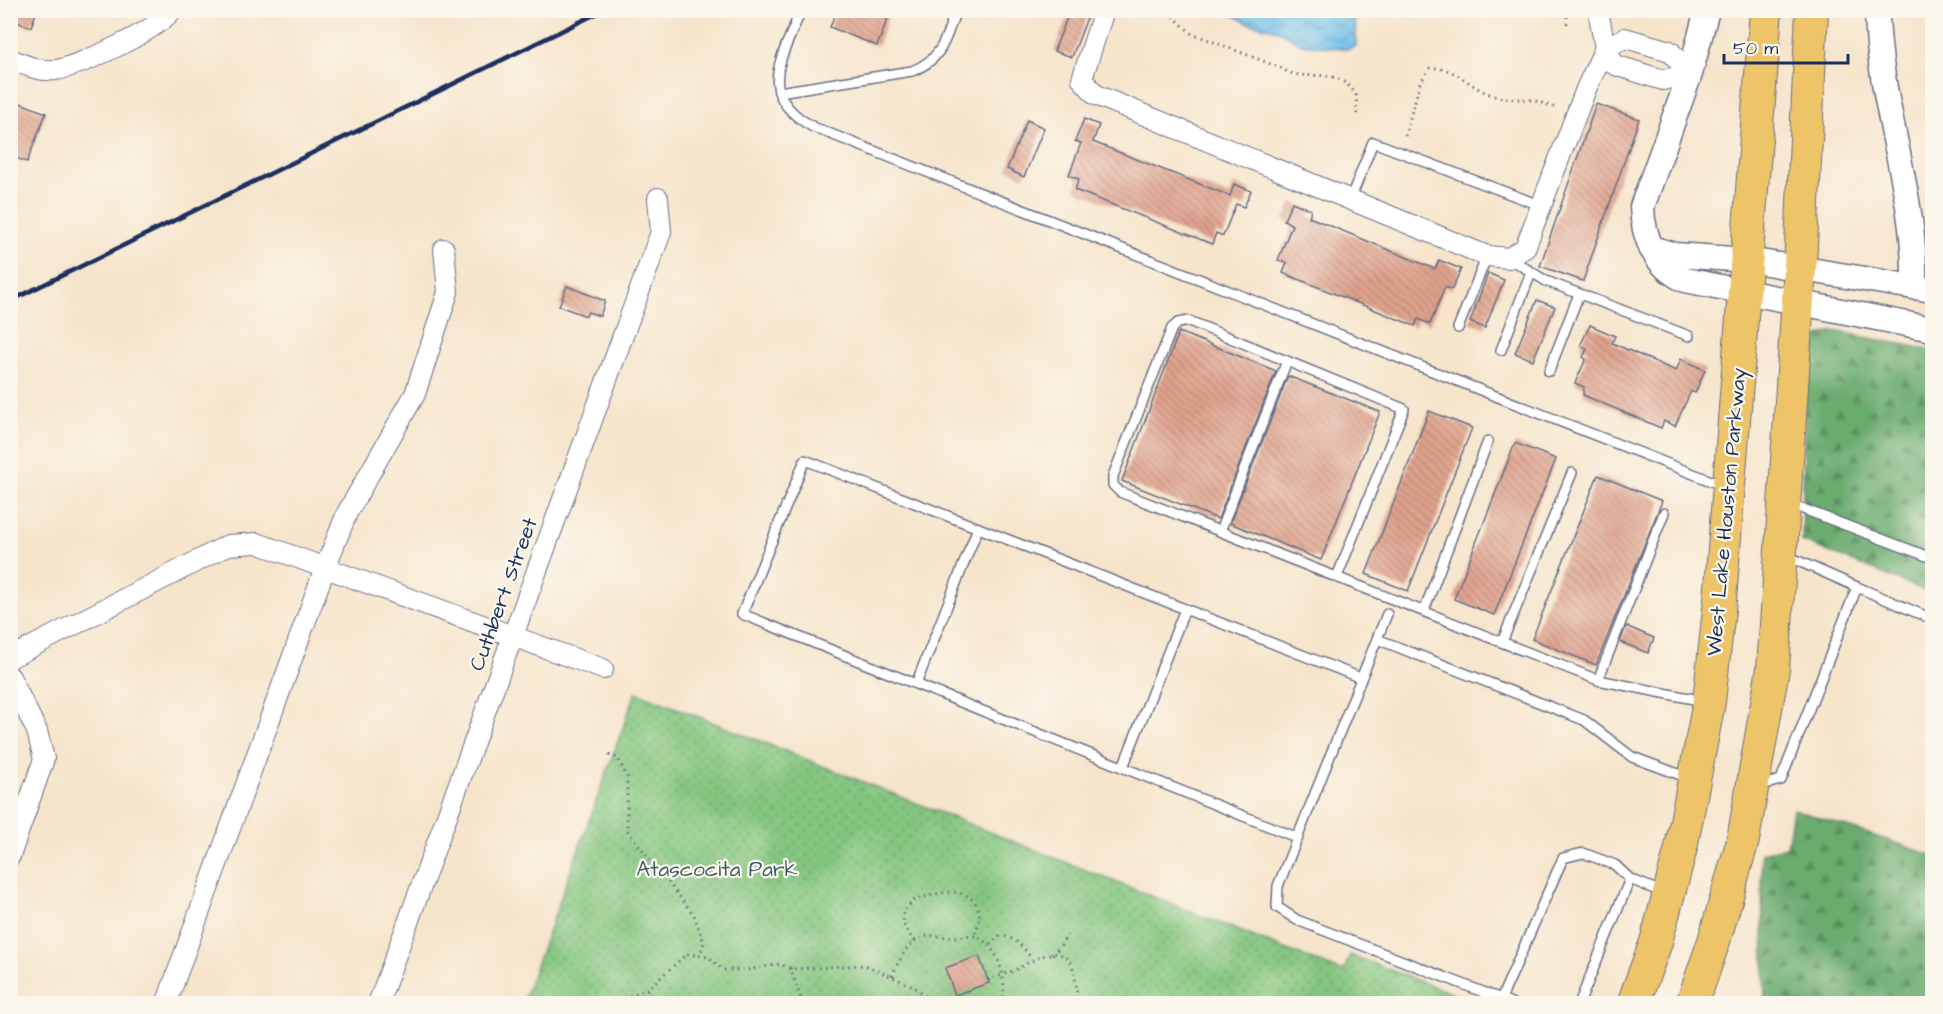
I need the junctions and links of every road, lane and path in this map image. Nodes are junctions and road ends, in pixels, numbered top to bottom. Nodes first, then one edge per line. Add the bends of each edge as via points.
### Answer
1 (172, 10) edge
2 (801, 10) edge
3 (956, 10) edge
4 (1104, 10) edge
5 (1163, 10) edge
6 (1567, 10) edge
7 (1598, 10) edge
8 (1707, 10) edge
9 (1766, 10) edge
10 (1812, 10) edge
11 (1877, 10) edge
12 (1567, 24) dead end
13 (1605, 48) junction
14 (10, 59) edge
15 (1690, 74) junction
16 (779, 92) junction
17 (1554, 107) dead end
18 (1357, 115) dead end
19 (1405, 136) dead end
20 (657, 198) dead end
21 (1350, 200) junction
22 (1542, 206) junction
23 (1651, 248) junction
24 (444, 249) dead end
25 (1487, 256) junction
26 (1509, 258) junction
27 (1748, 260) junction
28 (1800, 268) junction
29 (1531, 273) junction
30 (1923, 289) edge
31 (1745, 293) junction
32 (1579, 294) junction
33 (1796, 304) junction
34 (1458, 328) dead end
35 (1932, 329) edge
36 (1689, 336) dead end
37 (1501, 350) dead end
38 (1287, 361) junction
39 (1549, 371) dead end
40 (1488, 441) dead end
41 (1572, 473) dead end
42 (1727, 486) junction
43 (1786, 502) junction
44 (1664, 513) dead end
45 (978, 528) junction
46 (1220, 531) junction
47 (1783, 554) junction
48 (1932, 554) edge
49 (325, 567) junction
50 (1337, 577) junction
51 (1857, 588) junction
52 (1185, 609) junction
53 (1424, 611) junction
54 (1387, 614) dead end
55 (1932, 619) edge
56 (513, 636) junction
57 (1377, 639) junction
58 (1502, 642) junction
59 (10, 657) edge
60 (603, 669) dead end
61 (10, 677) edge
62 (1361, 678) junction
63 (1598, 680) junction
64 (916, 684) junction
65 (1709, 702) junction
66 (609, 755) dead end
67 (1123, 767) junction
68 (1694, 780) junction
69 (1753, 787) junction
70 (1298, 838) junction
71 (10, 856) edge
72 (1630, 879) junction
73 (1669, 895) junction
74 (1067, 935) dead end
75 (973, 936) junction
76 (914, 942) junction
77 (990, 944) junction
78 (700, 954) junction
79 (1051, 955) junction
80 (1033, 959) junction
81 (790, 968) junction
82 (1002, 975) junction
83 (892, 976) junction
84 (988, 980) dead end
85 (647, 989) junction
86 (1501, 999) junction
87 (166, 1004) edge
88 (378, 1004) edge
89 (607, 1004) edge
90 (656, 1004) edge
91 (803, 1004) edge
92 (936, 1004) edge
93 (1002, 1004) edge
94 (1078, 1004) edge
95 (1513, 1004) edge
96 (1579, 1004) edge
97 (1633, 1004) edge
98 (1692, 1004) edge

1 - 14 street via 157,26 74,65 37,69
2 - 16 lane via 778,67
3 - 16 lane via 941,48 925,66
4 - 21 street via 1082,80 1096,95
5 - 18 path via 1191,33 1289,74 1331,75 1340,79 1356,95
6 - 12 path
7 - 13 street
8 - 15 street
9 - 27 main road, West Lake Houston Parkway
10 - 28 main road
11 - 30 street via 1878,44
13 - 15 street via 1615,65 1663,80
13 - 15 street via 1625,38 1670,51
13 - 22 street
15 - 23 street via 1642,207 1642,225
16 - 42 lane via 785,107 813,127
17 - 19 path via 1531,100 1505,100 1441,67 1430,68 1420,83
20 - 56 street, Cuthbert Street via 661,232
21 - 22 lane via 1373,142
21 - 25 street
22 - 26 street via 1525,248
23 - 27 street via 1675,255
23 - 31 street via 1659,262 1685,280
24 - 49 street via 448,292 415,394 347,513
25 - 26 street
25 - 34 lane
26 - 29 lane
27 - 28 street
27 - 31 main road, West Lake Houston Parkway
28 - 30 street
28 - 33 main road
29 - 32 lane
29 - 37 lane
31 - 33 street
31 - 42 main road, West Lake Houston Parkway
32 - 36 lane
32 - 39 lane
33 - 35 street
33 - 43 main road
38 - 46 lane
38 - 46 lane via 1189,321 1178,323 1172,328 1118,465 1113,485 1120,492
38 - 50 lane via 1404,409
40 - 53 lane
41 - 58 lane
42 - 65 main road, West Lake Houston Parkway
43 - 47 main road
43 - 48 lane via 1929,557
44 - 63 lane
45 - 52 lane
45 - 64 lane
45 - 64 lane via 805,460 742,614
46 - 50 lane
47 - 51 lane
47 - 69 main road via 1773,669
49 - 56 street
49 - 59 street via 257,543 228,545
49 - 87 street
50 - 53 lane
51 - 55 lane
51 - 69 lane via 1781,780
52 - 62 lane
52 - 67 lane
53 - 58 lane
54 - 57 lane
56 - 60 street
56 - 88 street, Cuthbert Street
57 - 62 lane
57 - 68 lane via 1584,720 1632,757
58 - 63 lane
61 - 71 street via 38,731 44,759
62 - 70 lane
63 - 65 lane
64 - 67 lane
65 - 68 main road, West Lake Houston Parkway
66 - 78 path via 618,758 627,777 627,830 694,915 704,943
67 - 70 lane
68 - 73 main road, West Lake Houston Parkway
69 - 98 main road via 1729,891
70 - 86 lane via 1278,886 1277,907 1297,920
72 - 73 lane
72 - 86 lane via 1615,866 1583,853 1563,858
72 - 96 lane
73 - 97 main road, West Lake Houston Parkway
74 - 79 path
75 - 76 path via 927,935
75 - 76 path via 981,912 968,897 951,891 916,899 903,912 904,925
75 - 77 path
76 - 83 path
77 - 80 path via 999,936 1007,936
77 - 82 path
78 - 81 path via 723,970 780,964
78 - 85 path via 687,954
79 - 80 path
79 - 94 path via 1068,960 1072,967
80 - 82 path
81 - 83 path via 865,965
81 - 91 path
82 - 84 path
82 - 93 path
83 - 92 path
85 - 89 path
85 - 90 path
86 - 95 lane

